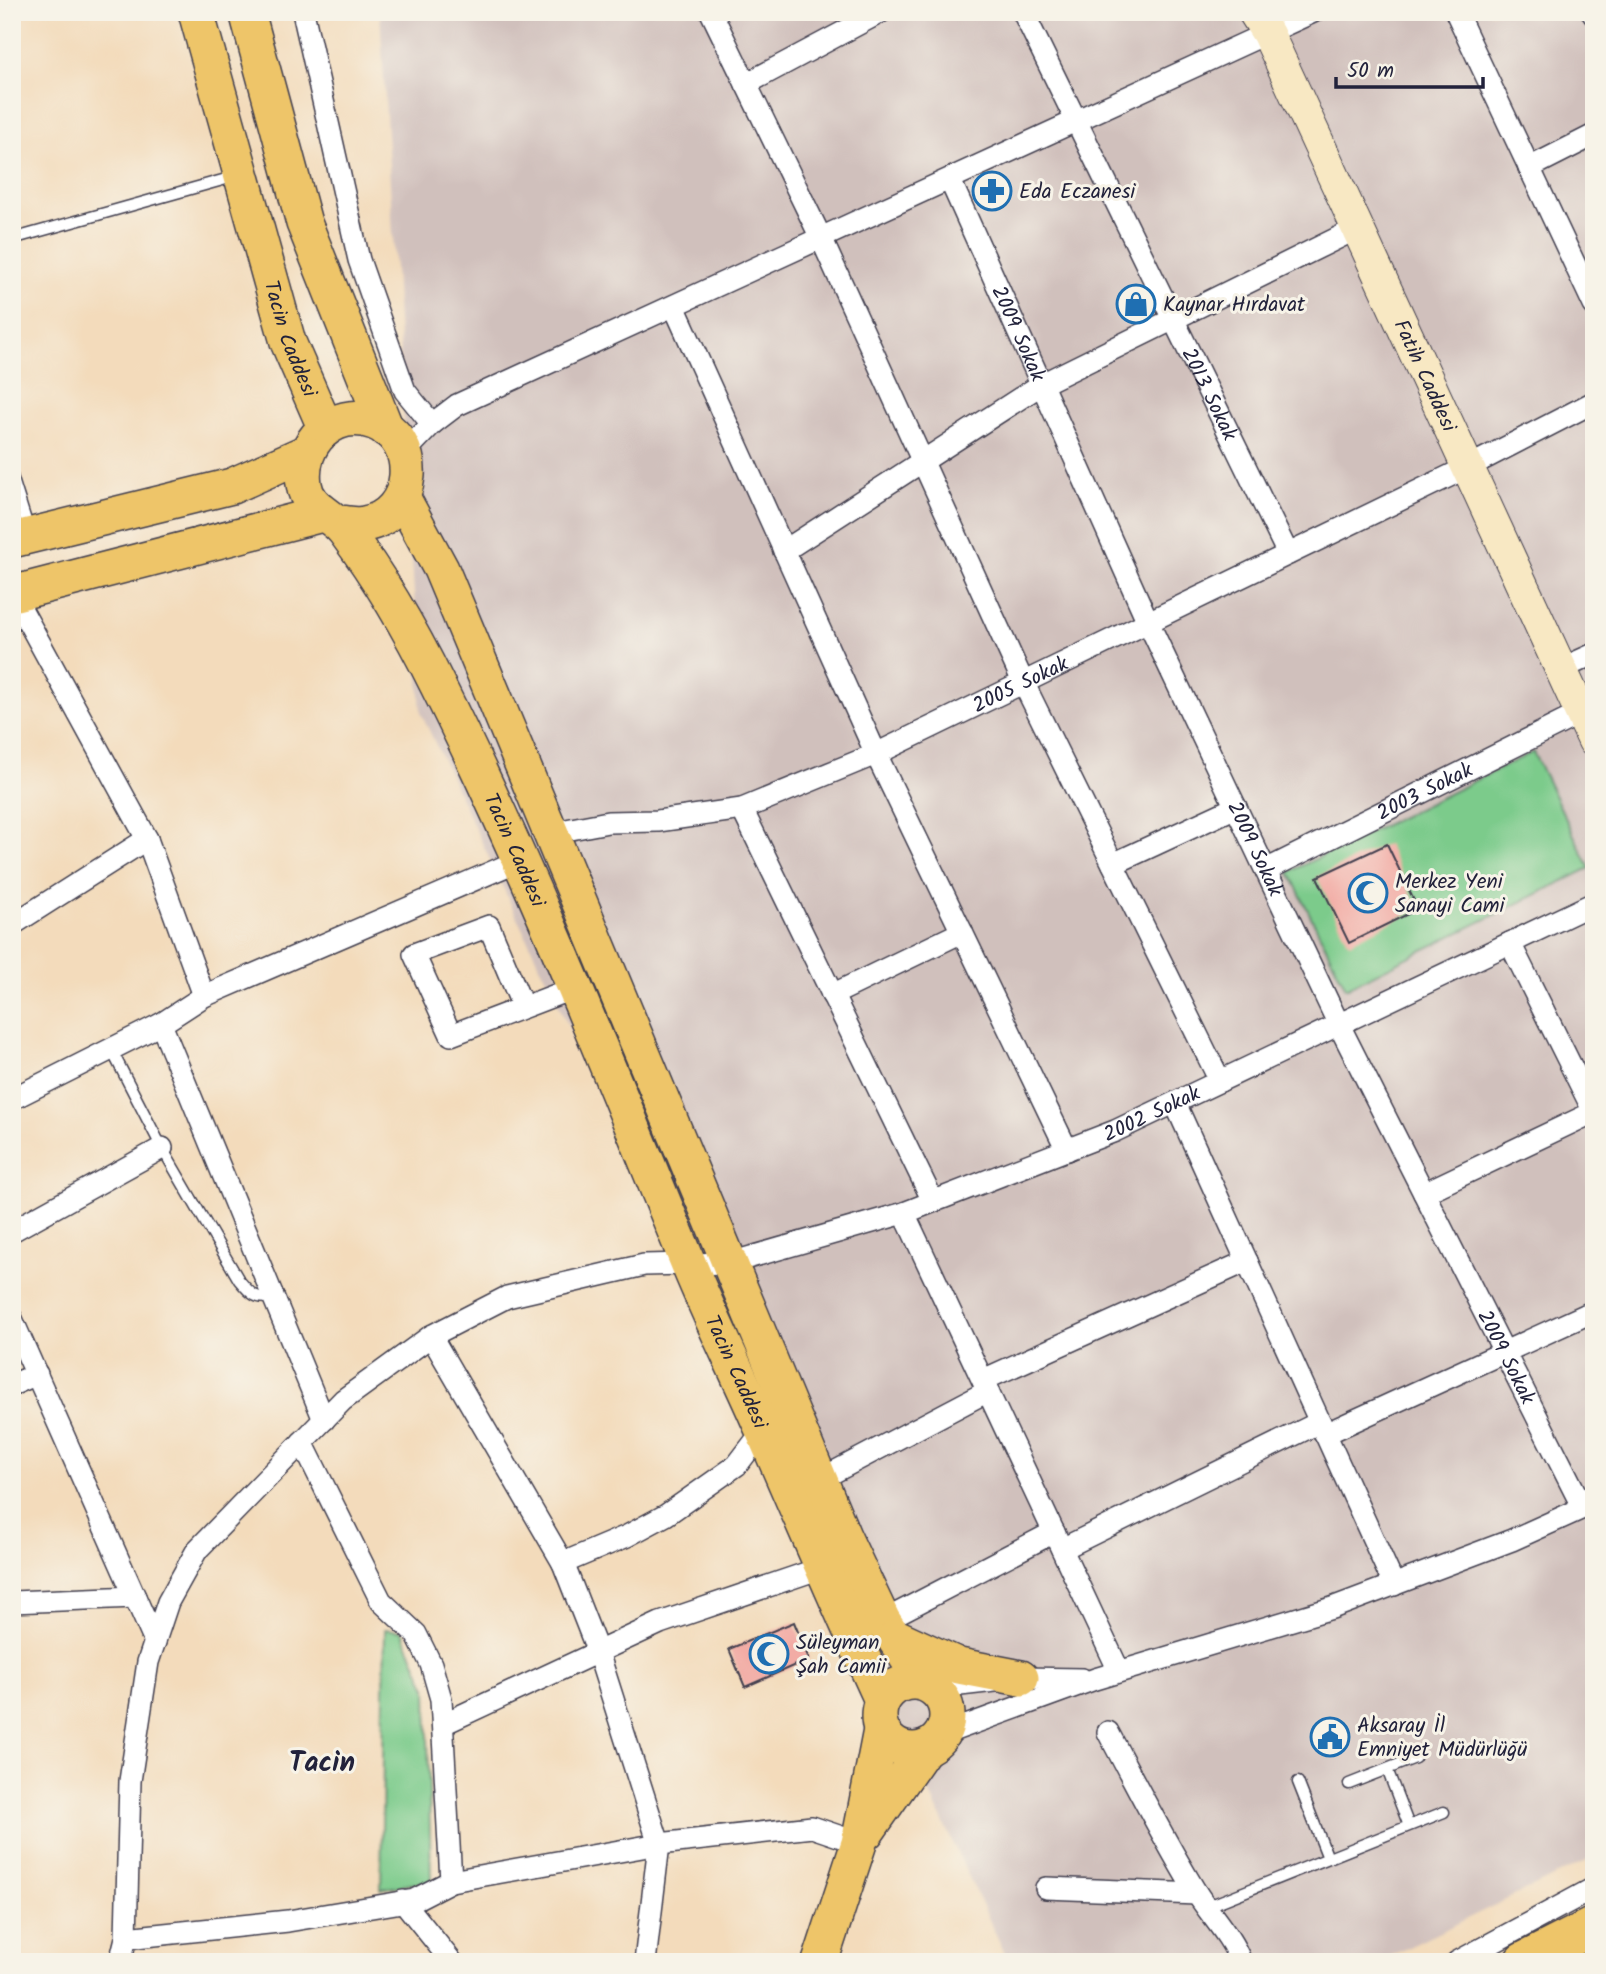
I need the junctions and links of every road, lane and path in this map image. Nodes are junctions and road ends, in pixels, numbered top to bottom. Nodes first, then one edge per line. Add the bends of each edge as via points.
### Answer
1 (196, 12) edge
2 (247, 12) edge
3 (303, 12) edge
4 (711, 12) edge
5 (881, 12) edge
6 (1023, 12) edge
7 (1313, 12) edge
8 (1456, 12) edge
9 (1261, 23) edge
10 (746, 84) junction
11 (1078, 121) junction
12 (1594, 135) edge
13 (1529, 168) junction
14 (243, 174) junction
15 (950, 180) junction
16 (1360, 227) junction
17 (821, 238) junction
18 (12, 239) edge
19 (674, 306) junction
20 (1594, 306) edge
21 (1173, 320) junction
22 (1041, 384) junction
23 (1594, 402) edge
24 (432, 424) junction
25 (315, 440) junction
26 (396, 441) junction
27 (923, 461) junction
28 (1470, 466) junction
29 (12, 476) edge
30 (402, 497) junction
31 (330, 518) junction
32 (21, 538) edge
33 (784, 551) junction
34 (1288, 554) junction
35 (13, 594) edge
36 (1148, 622) junction
37 (1594, 654) edge
38 (1561, 668) junction
39 (1023, 682) junction
40 (1587, 727) edge
41 (876, 754) junction
42 (1236, 807) junction
43 (742, 809) junction
44 (550, 833) junction
45 (147, 839) junction
46 (520, 860) junction
47 (1113, 864) junction
48 (1266, 870) junction
49 (1594, 903) edge
50 (12, 925) edge
51 (962, 932) junction
52 (1510, 943) junction
53 (574, 988) junction
54 (832, 995) junction
55 (204, 996) junction
56 (523, 1007) junction
57 (161, 1024) junction
58 (1339, 1025) junction
59 (111, 1049) junction
60 (1220, 1081) junction
61 (12, 1099) edge
62 (1175, 1103) junction
63 (162, 1148) junction
64 (1067, 1150) junction
65 (1424, 1193) junction
66 (933, 1202) junction
67 (904, 1213) junction
68 (12, 1231) edge
69 (1247, 1261) junction
70 (730, 1263) junction
71 (689, 1266) junction
72 (273, 1296) junction
73 (1594, 1311) edge
74 (12, 1319) edge
75 (431, 1336) junction
76 (1504, 1352) junction
77 (37, 1374) junction
78 (12, 1385) edge
79 (985, 1386) junction
80 (324, 1420) junction
81 (1322, 1428) junction
82 (763, 1431) junction
83 (302, 1442) junction
84 (819, 1480) junction
85 (1588, 1506) edge
86 (1058, 1541) junction
87 (563, 1563) junction
88 (821, 1569) junction
89 (1394, 1585) junction
90 (135, 1597) junction
91 (12, 1602) edge
92 (887, 1628) junction
93 (155, 1642) junction
94 (598, 1652) junction
95 (1119, 1671) junction
96 (1021, 1678) junction
97 (1095, 1679) junction
98 (929, 1686) junction
99 (881, 1715) junction
100 (443, 1724) junction
101 (1108, 1732) dead end
102 (933, 1742) junction
103 (1415, 1758) dead end
104 (1387, 1769) junction
105 (1298, 1782) dead end
106 (1349, 1784) dead end
107 (1444, 1812) dead end
108 (1409, 1826) junction
109 (859, 1843) junction
110 (659, 1844) junction
111 (1328, 1858) junction
112 (451, 1881) junction
113 (1046, 1888) dead end
114 (1594, 1888) edge
115 (1201, 1900) junction
116 (403, 1901) junction
117 (1594, 1926) edge
118 (126, 1938) junction
119 (120, 1962) edge
120 (452, 1962) edge
121 (645, 1962) edge
122 (820, 1962) edge
123 (1241, 1962) edge
124 (1457, 1962) edge
125 (1523, 1962) edge

1 - 14 main road, Tacin Caddesi
2 - 26 main road via 303,223
3 - 24 street via 359,260 405,391
4 - 10 street
5 - 10 street
6 - 11 street, 2013 Sokak
7 - 9 street
8 - 13 street
9 - 11 street
9 - 16 street, Fatih Caddesi
10 - 17 street
11 - 15 street
11 - 21 street, 2013 Sokak
12 - 13 street
13 - 20 street
14 - 18 lane
14 - 25 main road, Tacin Caddesi
15 - 17 street
15 - 22 street, 2009 Sokak
16 - 21 street
16 - 28 street, Fatih Caddesi
17 - 19 street
17 - 27 street
19 - 24 street via 457,405
19 - 33 street
21 - 22 street
21 - 34 street, 2013 Sokak
22 - 27 street
22 - 36 street, 2009 Sokak
23 - 28 street, 2005 Sokak
24 - 26 street
25 - 26 main road via 342,419 360,418
25 - 31 main road, Tacin Caddesi via 303,486 310,501
25 - 32 main road via 232,486
26 - 30 main road via 408,474
27 - 33 street
27 - 39 street
28 - 34 street, 2005 Sokak
28 - 38 street, Fatih Caddesi
29 - 32 lane
30 - 31 main road via 386,515 363,525
30 - 44 main road, Tacin Caddesi via 441,569
31 - 35 main road
31 - 46 main road, Tacin Caddesi via 369,563 436,682
33 - 41 street
34 - 36 street, 2005 Sokak
35 - 45 street
36 - 39 street, 2005 Sokak
36 - 42 street, 2009 Sokak
37 - 38 street
38 - 40 street, Fatih Caddesi
39 - 41 street, 2005 Sokak
39 - 47 street
40 - 48 street, 2003 Sokak
41 - 43 street, 2005 Sokak
41 - 51 street
42 - 47 street
42 - 48 street, 2009 Sokak
43 - 44 street, 2005 Sokak via 658,821 608,822
43 - 54 street
44 - 70 main road, Tacin Caddesi
45 - 50 street
45 - 55 street
46 - 53 main road, Tacin Caddesi
46 - 55 street
47 - 60 street
48 - 58 street, 2009 Sokak
49 - 52 street, 2002 Sokak
51 - 54 street
51 - 64 street
52 - 58 street, 2002 Sokak
52 - 65 street via 1594,1112
53 - 56 street
53 - 71 main road, Tacin Caddesi
54 - 66 street
55 - 57 street
56 - 56 street via 451,1035 414,954 489,926
57 - 59 street
57 - 72 street
58 - 60 street, 2002 Sokak
58 - 65 street, 2009 Sokak
59 - 61 street
59 - 63 lane
60 - 62 street, 2002 Sokak
62 - 64 street, 2002 Sokak
62 - 69 street
63 - 68 street
63 - 72 lane via 239,1280 252,1295
64 - 66 street, 2002 Sokak
65 - 76 street, 2009 Sokak
66 - 67 street, 2002 Sokak
67 - 70 street, 2002 Sokak
67 - 79 street
69 - 79 street
69 - 81 street
70 - 71 street, 2002 Sokak
70 - 84 main road, Tacin Caddesi
71 - 75 street, 2002 Sokak via 644,1265 507,1297
71 - 82 main road, Tacin Caddesi
72 - 80 street
73 - 76 street
74 - 77 street
75 - 80 street, 2002 Sokak
75 - 87 street
76 - 81 street
76 - 85 street, 2009 Sokak
77 - 78 street
77 - 90 street
79 - 84 street
79 - 86 street
80 - 83 street, 2002 Sokak
81 - 86 street
81 - 89 street
82 - 87 street via 737,1465 666,1516
82 - 88 main road, Tacin Caddesi
83 - 93 street, 2002 Sokak via 197,1550 168,1602
83 - 100 street via 380,1601 416,1633 431,1664
84 - 92 main road, Tacin Caddesi
85 - 89 street
86 - 92 street
86 - 95 street
87 - 94 street
88 - 94 street via 660,1623
88 - 99 main road, Tacin Caddesi
89 - 95 street
90 - 91 street
90 - 93 street
92 - 96 main road via 958,1666
92 - 98 main road, Tacin Caddesi
93 - 118 street, 2002 Sokak via 130,1781
94 - 100 street
94 - 110 street
95 - 97 street
96 - 97 street
96 - 98 street
97 - 102 street
98 - 99 main road via 904,1682 895,1686
98 - 102 main road via 946,1705 946,1726
99 - 102 main road via 887,1739 905,1750
99 - 109 main road
100 - 112 street
101 - 115 street
102 - 109 main road
103 - 104 lane
104 - 106 lane
104 - 108 lane
105 - 111 lane
107 - 108 lane
108 - 111 lane
109 - 110 street via 812,1827
109 - 122 main road
110 - 112 street
110 - 121 street
111 - 115 lane
112 - 116 street
113 - 115 street
114 - 124 street
115 - 123 street via 1234,1944
116 - 118 street via 288,1921
116 - 120 street
117 - 125 highway
118 - 119 street, 2002 Sokak

